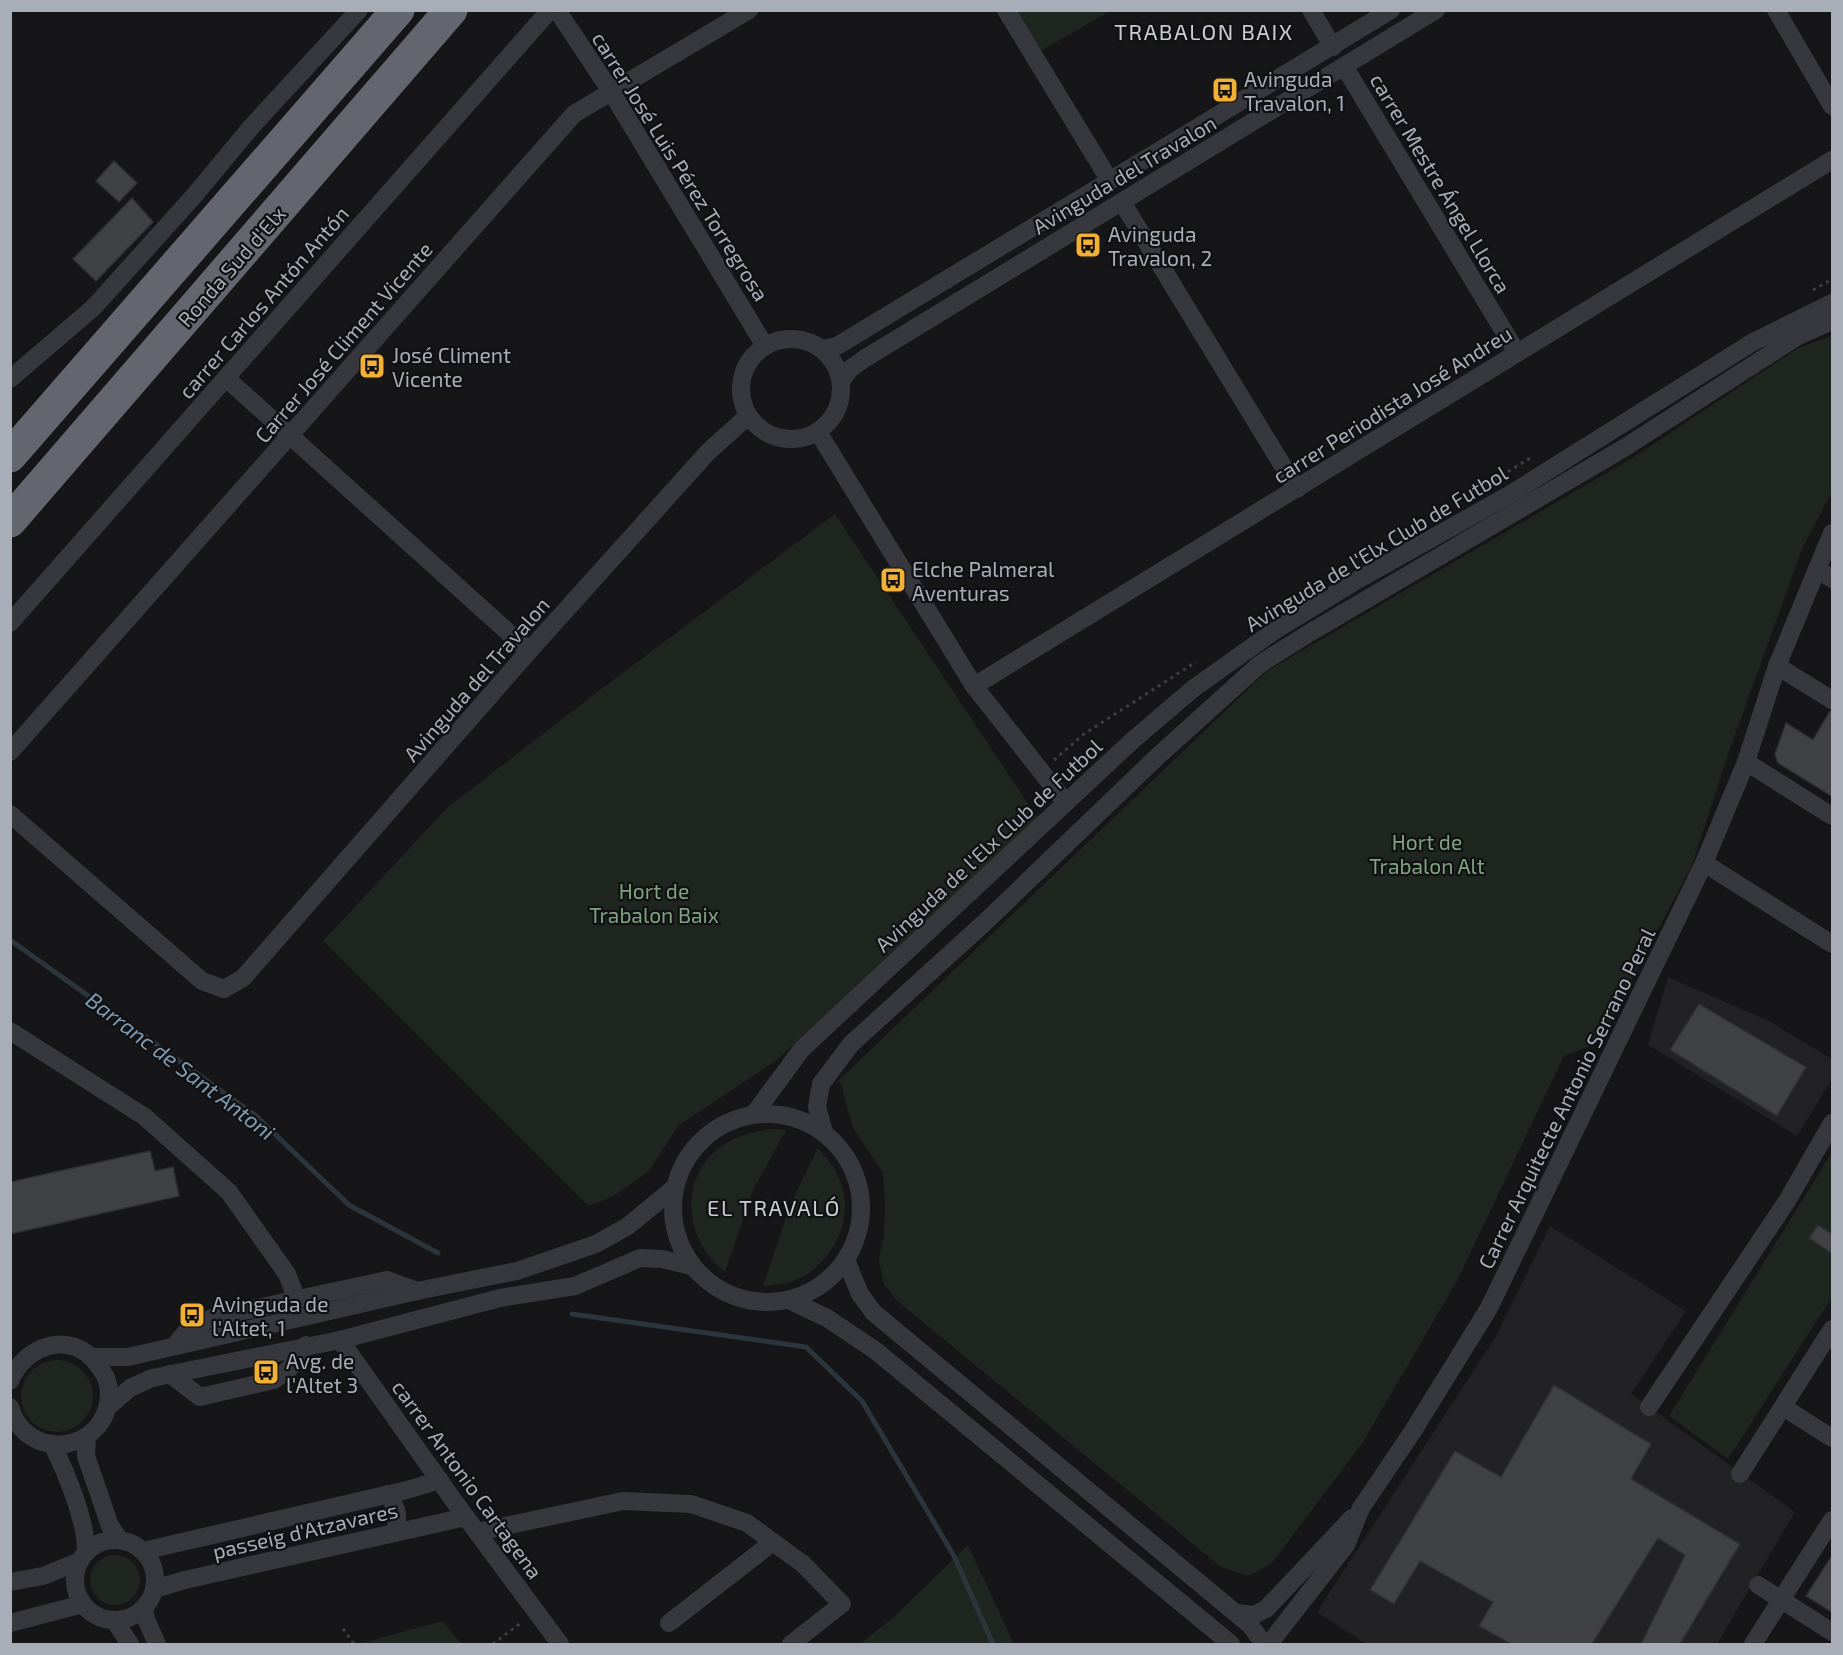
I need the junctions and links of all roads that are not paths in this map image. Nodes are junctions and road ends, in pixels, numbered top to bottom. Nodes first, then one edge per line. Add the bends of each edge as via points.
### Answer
1 (360, 10) edge
2 (398, 10) edge
3 (451, 10) edge
4 (550, 10) edge
5 (557, 10) edge
6 (749, 10) edge
7 (1006, 10) edge
8 (1311, 10) edge
9 (1391, 10) edge
10 (1436, 10) edge
11 (1776, 10) edge
12 (1333, 47) junction
13 (1344, 66) junction
14 (612, 93) junction
15 (1833, 106) edge
16 (1833, 160) edge
17 (1110, 181) junction
18 (1122, 202) junction
19 (1833, 303) edge
20 (1833, 321) edge
21 (765, 346) junction
22 (822, 349) junction
23 (1517, 353) junction
24 (226, 378) junction
25 (10, 379) edge
26 (841, 381) junction
27 (748, 416) junction
28 (818, 432) junction
29 (290, 437) junction
30 (10, 456) edge
31 (1297, 489) junction
32 (10, 521) edge
33 (1833, 533) edge
34 (1817, 569) junction
35 (1833, 579) edge
36 (10, 623) edge
37 (529, 651) junction
38 (1778, 666) junction
39 (974, 686) junction
40 (1833, 700) edge
41 (10, 752) edge
42 (1746, 762) junction
43 (1066, 803) junction
44 (10, 814) edge
45 (1833, 816) edge
46 (1704, 864) junction
47 (1833, 945) edge
48 (10, 1031) edge
49 (754, 1114) junction
50 (1833, 1123) edge
51 (824, 1132) junction
52 (674, 1188) junction
53 (846, 1260) junction
54 (691, 1266) junction
55 (417, 1291) junction
56 (297, 1300) junction
57 (789, 1300) junction
58 (1833, 1329) edge
59 (340, 1340) junction
60 (306, 1345) junction
61 (174, 1346) junction
62 (92, 1357) junction
63 (170, 1374) junction
64 (10, 1382) edge
65 (10, 1407) edge
66 (108, 1407) junction
67 (1649, 1407) dead end
68 (1783, 1407) junction
69 (15, 1425) edge
70 (87, 1436) junction
71 (1833, 1438) edge
72 (52, 1444) junction
73 (1740, 1474) dead end
74 (440, 1480) junction
75 (388, 1494) junction
76 (1361, 1508) junction
77 (466, 1517) junction
78 (1833, 1520) edge
79 (477, 1532) junction
80 (395, 1533) junction
81 (120, 1540) junction
82 (772, 1542) junction
83 (143, 1551) junction
84 (83, 1557) junction
85 (10, 1582) edge
86 (1758, 1585) dead end
87 (154, 1589) junction
88 (1781, 1600) junction
89 (83, 1604) junction
90 (144, 1608) junction
91 (1236, 1614) junction
92 (114, 1620) junction
93 (10, 1623) edge
94 (669, 1623) dead end
95 (1833, 1632) edge
96 (130, 1644) edge
97 (157, 1644) edge
98 (560, 1644) edge
99 (791, 1644) edge
100 (1231, 1644) edge
101 (1264, 1644) edge
102 (1269, 1644) edge
103 (1753, 1644) edge

1 - 25 street via 252,126 93,308
2 - 30 highway, Ronda Sud d'Elx
3 - 32 highway, Ronda Sud d'Elx
4 - 24 street, carrer Carlos Antón Antón
5 - 14 street, carrer José Luis Pérez Torregrosa
6 - 14 street, Carrer José Climent Vicente
7 - 17 street
8 - 12 street
9 - 12 street, Avinguda del Travalon
10 - 13 street, Avinguda del Travalon
11 - 15 street
12 - 17 street, Avinguda del Travalon
13 - 18 street, Avinguda del Travalon
13 - 23 street, carrer Mestre Ángel Llorca
14 - 21 street, carrer José Luis Pérez Torregrosa
14 - 29 street, Carrer José Climent Vicente via 574,114
16 - 23 street, carrer Periodista José Andreu
17 - 22 street, Avinguda del Travalon via 837,346
18 - 26 street, Avinguda del Travalon via 864,359
18 - 31 street
19 - 43 street, Avinguda de l'Elx Club de Futbol via 1753,342 1509,495 1277,629 1194,688
20 - 51 street, Avinguda de l'Elx Club de Futbol via 1798,336 1624,448 1260,664 851,1044 821,1084 818,1107
21 - 22 street via 782,339 797,339
21 - 27 street via 750,359 742,378 741,396
22 - 26 street
23 - 31 street, carrer Periodista José Andreu
24 - 29 street
24 - 36 street, carrer Carlos Antón Antón
26 - 28 street via 836,413
27 - 28 street via 764,432 785,440 802,439
27 - 37 street, Avinguda del Travalon via 708,452
28 - 39 street
29 - 37 street
29 - 41 street, Carrer José Climent Vicente
31 - 39 street, carrer Periodista José Andreu
33 - 34 street, Carrer Arquitecte Antonio Serrano Peral
34 - 35 street
34 - 38 street, Carrer Arquitecte Antonio Serrano Peral
37 - 44 street, Avinguda del Travalon via 243,978 224,989 202,981
38 - 40 street
38 - 42 street, Carrer Arquitecte Antonio Serrano Peral
39 - 43 street
42 - 45 street
42 - 46 street, Carrer Arquitecte Antonio Serrano Peral
43 - 49 street, Avinguda de l'Elx Club de Futbol via 801,1049
46 - 47 street
46 - 76 street, Carrer Arquitecte Antonio Serrano Peral via 1489,1308
48 - 56 street via 145,1117 229,1192 287,1274
49 - 51 street via 784,1114
49 - 52 street via 724,1123 692,1149
50 - 67 street
51 - 53 street via 837,1143 855,1173 862,1207 857,1237
52 - 54 street via 674,1230
52 - 55 street via 628,1226 596,1244 517,1271
53 - 57 street via 837,1272 806,1294
53 - 91 street via 860,1294 873,1312
54 - 57 street via 708,1284 743,1300
54 - 59 street via 662,1258 640,1258 575,1286 500,1298
55 - 56 street via 387,1280
55 - 61 street
56 - 61 street via 215,1317 191,1326
57 - 100 street via 827,1318 876,1351
58 - 68 street
59 - 60 street
59 - 74 street, carrer Antonio Cartagena
60 - 63 street
60 - 63 street via 289,1369 274,1380 200,1397
61 - 62 street via 128,1357
62 - 64 street via 68,1345 45,1346 24,1359
62 - 66 street via 108,1383
63 - 66 street via 130,1388
65 - 69 street
66 - 70 street via 101,1423
68 - 71 street
68 - 73 street
69 - 72 street
70 - 72 street via 71,1444
70 - 81 street via 86,1456 110,1526
72 - 84 street via 87,1537
74 - 75 street, passeig d'Atzavares
74 - 77 street, carrer Antonio Cartagena
75 - 80 street via 398,1517
75 - 83 street, passeig d'Atzavares
76 - 91 street via 1266,1609 1254,1615
76 - 102 street, Carrer Arquitecte Antonio Serrano Peral via 1346,1545
77 - 79 street, carrer Antonio Cartagena
77 - 80 street, passeig d'Atzavares
78 - 88 street
79 - 82 street via 622,1501 691,1504 747,1523
79 - 98 street, carrer Antonio Cartagena
80 - 87 street, passeig d'Atzavares
81 - 83 street
81 - 84 street via 104,1542
82 - 94 street
82 - 99 street via 803,1564 842,1604
83 - 87 street via 155,1574
84 - 85 street via 43,1576
84 - 89 street via 77,1569 76,1586
86 - 88 street
87 - 90 street
88 - 95 street
88 - 103 street
89 - 92 street via 99,1617
89 - 93 street
90 - 92 street via 131,1617
90 - 97 street
91 - 101 street
92 - 96 street

